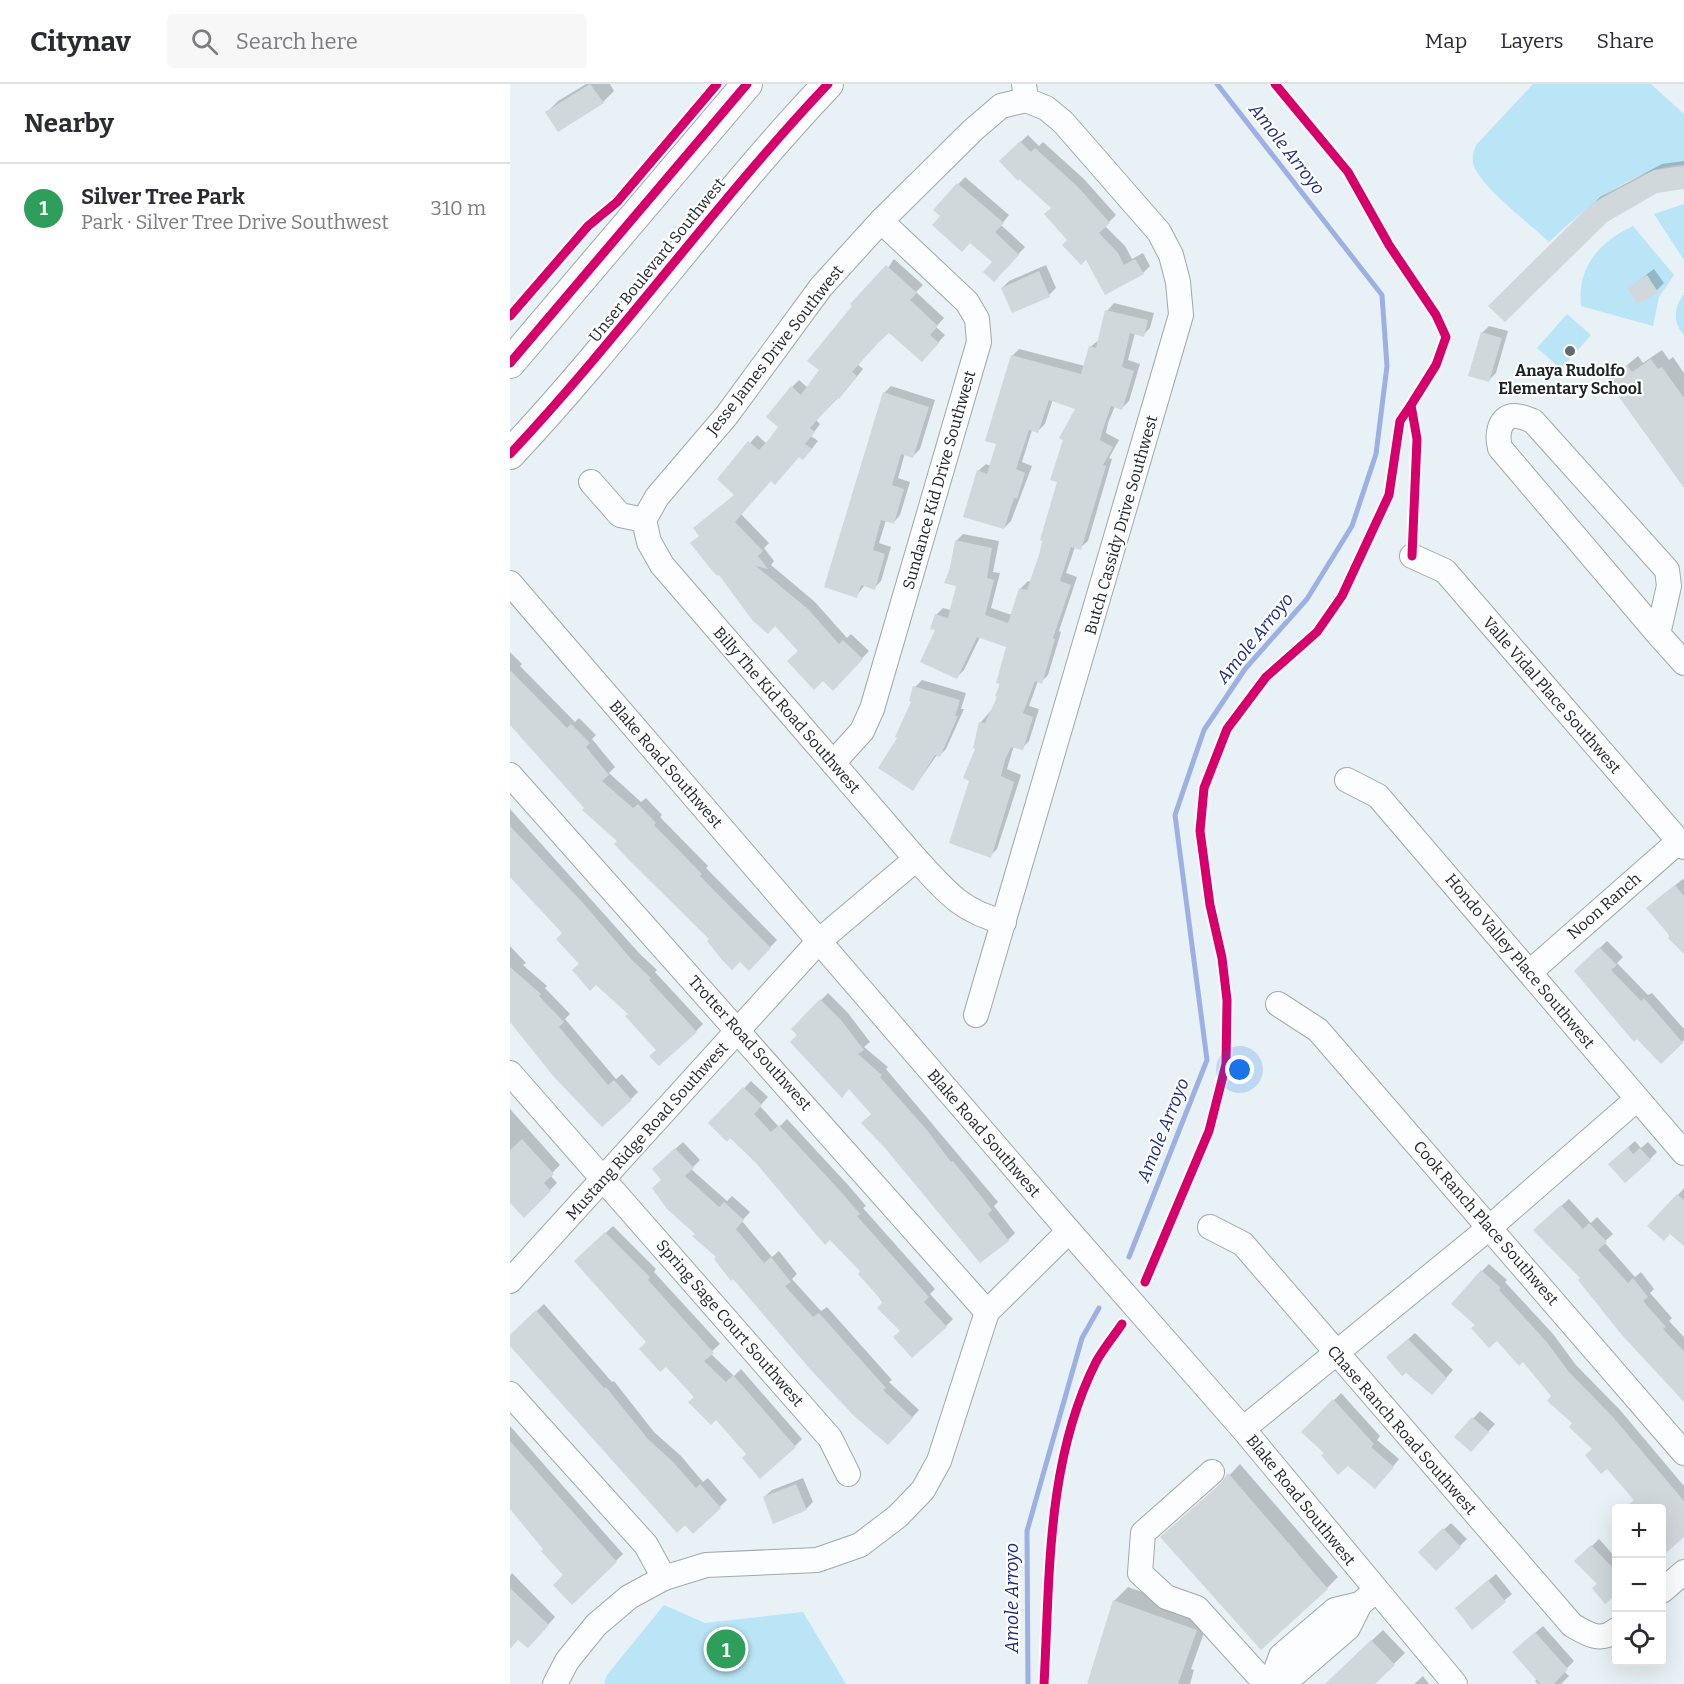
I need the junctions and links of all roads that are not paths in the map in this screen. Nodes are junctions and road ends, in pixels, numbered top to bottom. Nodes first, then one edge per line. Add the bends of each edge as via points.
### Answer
1 (747, 84) edge
2 (828, 84) edge
3 (1025, 92) edge
4 (881, 221) junction
5 (510, 363) edge
6 (510, 454) edge
7 (591, 482) dead end
8 (644, 520) junction
9 (1412, 556) dead end
10 (510, 583) edge
11 (1658, 634) junction
12 (1684, 663) edge
13 (834, 763) junction
14 (510, 775) edge
15 (1347, 780) dead end
16 (1681, 844) edge
17 (916, 859) junction
18 (1004, 922) junction
19 (819, 941) junction
20 (1530, 972) junction
21 (1278, 1004) dead end
22 (976, 1015) dead end
23 (738, 1029) junction
24 (510, 1074) edge
25 (1637, 1099) junction
26 (1684, 1153) edge
27 (604, 1178) junction
28 (1210, 1227) dead end
29 (1490, 1228) junction
30 (1068, 1231) junction
31 (510, 1281) edge
32 (987, 1312) junction
33 (1335, 1353) junction
34 (510, 1394) edge
35 (1243, 1429) junction
36 (1684, 1453) edge
37 (1212, 1472) dead end
38 (848, 1474) dead end
39 (1684, 1572) edge
40 (664, 1578) junction
41 (1666, 1588) edge
42 (1368, 1598) junction
43 (1612, 1634) edge
44 (1268, 1682) edge
45 (555, 1684) edge
46 (1455, 1684) edge

1 - 5 main road
2 - 6 main road, Unser Boulevard Southwest via 740,182 583,375
3 - 4 street, Jesse James Drive Southwest via 1001,106
3 - 18 street, Butch Cassidy Drive Southwest via 1063,122 1159,232 1171,255 1181,315
4 - 8 street, Jesse James Drive Southwest via 820,287 727,415 657,497
4 - 13 street, Sundance Kid Drive Southwest via 967,302 976,319 979,342 872,709 862,731
7 - 8 street via 620,514
8 - 13 street, Billy The Kid Road Southwest via 649,542 662,565
9 - 16 street, Valle Vidal Place Southwest via 1445,572
10 - 19 street, Blake Road Southwest
11 - 11 street via 1500,448 1497,436 1504,421 1513,416 1533,421 1667,570 1669,586
11 - 12 street
13 - 17 street, Billy The Kid Road Southwest
14 - 23 street, Trotter Road Southwest
15 - 20 street, Hondo Valley Place Southwest via 1378,796
16 - 20 street, Noon Ranch
17 - 18 street, Billy The Kid Road Southwest via 956,901 979,916
17 - 19 street, Mustang Ridge Road Southwest
18 - 22 street, Butch Cassidy Drive Southwest
19 - 23 street, Mustang Ridge Road Southwest
19 - 30 street, Blake Road Southwest
20 - 25 street, Hondo Valley Place Southwest
21 - 29 street, Cook Ranch Place Southwest via 1318,1030
23 - 27 street, Mustang Ridge Road Southwest
23 - 32 street, Trotter Road Southwest
24 - 27 street, Spring Sage Court Southwest
25 - 26 street, Hondo Valley Place Southwest
25 - 29 street
27 - 31 street, Mustang Ridge Road Southwest
27 - 38 street, Spring Sage Court Southwest via 831,1438
28 - 33 street, Chase Ranch Road Southwest via 1243,1245
29 - 33 street
29 - 36 street, Cook Ranch Place Southwest
30 - 32 street
30 - 35 street, Blake Road Southwest
32 - 40 street via 939,1461 923,1490 898,1516 860,1545 817,1560 706,1565
33 - 35 street
33 - 43 street, Chase Ranch Road Southwest via 1572,1625 1592,1637
34 - 40 street via 646,1545
35 - 42 street, Blake Road Southwest
37 - 44 street via 1143,1533 1140,1574 1166,1597 1197,1608
39 - 41 street
40 - 45 street via 629,1597 596,1625 567,1661
42 - 44 street via 1348,1628 1312,1644 1296,1673
42 - 46 street, Blake Road Southwest

